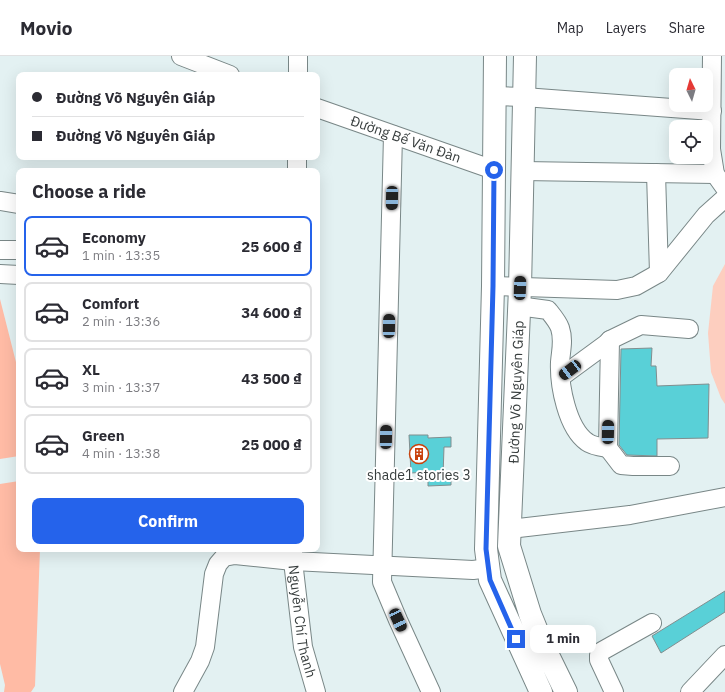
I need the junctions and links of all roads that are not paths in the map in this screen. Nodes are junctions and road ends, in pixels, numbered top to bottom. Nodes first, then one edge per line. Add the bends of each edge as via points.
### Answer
1 (181, 56) edge
2 (298, 56) edge
3 (494, 56) edge
4 (525, 56) edge
5 (712, 56) edge
6 (712, 68) edge
7 (222, 72) edge
8 (298, 72) edge
9 (494, 96) junction
10 (524, 97) junction
11 (669, 108) edge
12 (320, 109) edge
13 (712, 112) edge
14 (393, 135) junction
15 (494, 170) junction
16 (523, 171) junction
17 (656, 173) junction
18 (720, 181) edge
19 (725, 198) edge
20 (0, 201) edge
21 (16, 204) edge
22 (0, 250) edge
23 (16, 250) edge
24 (659, 273) junction
25 (0, 274) edge
26 (16, 275) edge
27 (493, 286) junction
28 (519, 297) junction
29 (689, 329) dead end
30 (610, 340) junction
31 (561, 377) junction
32 (490, 395) junction
33 (516, 396) junction
34 (608, 448) junction
35 (670, 466) dead end
36 (725, 498) edge
37 (510, 530) junction
38 (224, 553) edge
39 (293, 555) edge
40 (383, 565) junction
41 (489, 568) junction
42 (652, 623) dead end
43 (725, 655) edge
44 (183, 692) edge
45 (316, 692) edge
46 (431, 692) edge
47 (541, 692) edge
48 (566, 692) edge
49 (614, 692) edge
50 (690, 692) edge

1 - 7 street
2 - 8 street
3 - 9 highway, Đường Võ Nguyên Giáp
4 - 10 highway, Đường Võ Nguyên Giáp
5 - 6 street
9 - 10 street
9 - 15 highway, Đường Võ Nguyên Giáp
10 - 11 street
10 - 16 highway, Đường Võ Nguyên Giáp
12 - 14 street, Đường Bế Văn Đàn
13 - 18 street via 711,149
14 - 15 street, Đường Bế Văn Đàn
14 - 40 street
15 - 16 highway
15 - 27 highway, Đường Võ Nguyên Giáp
16 - 17 street
16 - 28 highway, Đường Võ Nguyên Giáp
17 - 18 street
17 - 24 street
19 - 24 street via 706,215
20 - 21 street
22 - 23 street
24 - 28 street via 636,286 617,290
25 - 26 street
27 - 28 street
27 - 32 highway, Đường Võ Nguyên Giáp
28 - 31 street via 548,310 560,327
28 - 33 highway, Đường Võ Nguyên Giáp
29 - 30 street via 641,325
30 - 31 street
30 - 34 street
31 - 34 street via 564,397 578,432 588,443
32 - 33 highway
32 - 41 highway, Đường Võ Nguyên Giáp via 486,549
33 - 37 highway, Đường Võ Nguyên Giáp
34 - 35 street via 621,465
36 - 37 street via 630,516
37 - 48 highway, Đường Võ Nguyên Giáp via 509,546 530,614
38 - 39 street
38 - 44 street via 214,574 204,647
39 - 40 street
39 - 45 street, Nguyễn Chí Thanh via 303,647
40 - 41 street via 473,570
40 - 46 street via 382,582
41 - 47 highway, Đường Võ Nguyên Giáp via 490,580
42 - 49 street via 599,655
43 - 50 street

